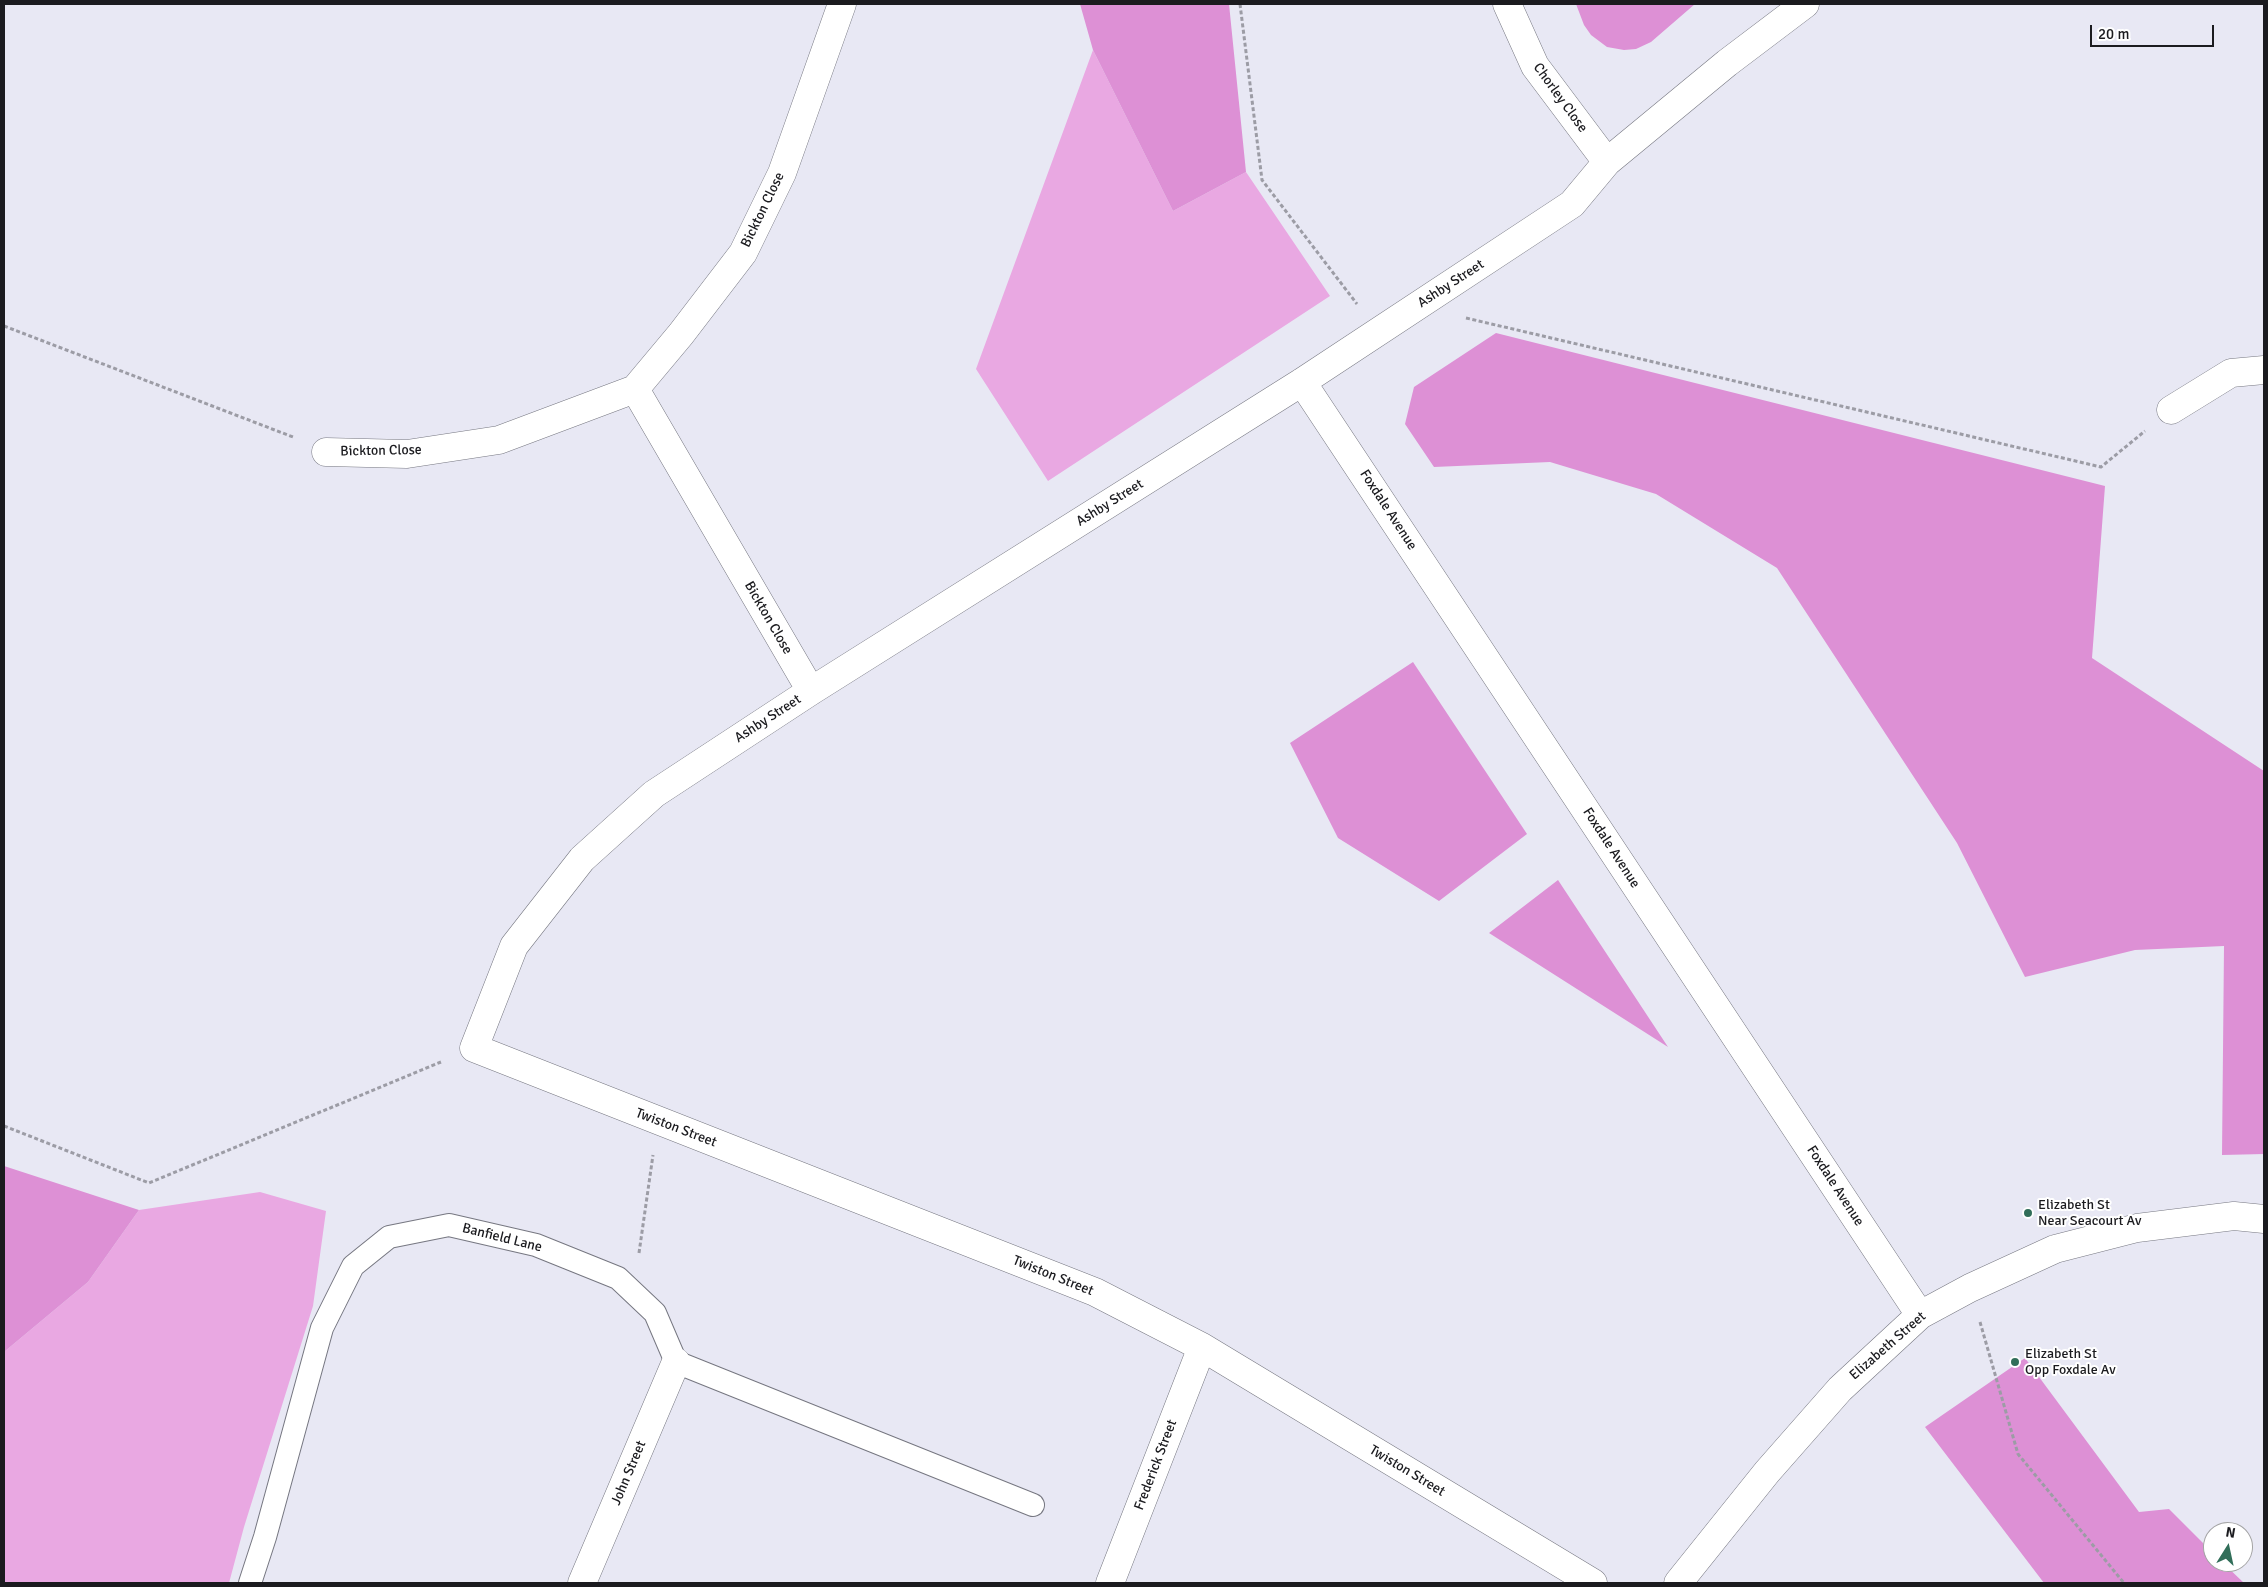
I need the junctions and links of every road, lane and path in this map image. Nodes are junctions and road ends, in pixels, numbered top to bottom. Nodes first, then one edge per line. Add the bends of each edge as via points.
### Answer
1 (842, 4) edge
2 (1240, 4) edge
3 (1507, 4) edge
4 (1805, 4) edge
5 (1607, 162) junction
6 (1417, 306) junction
7 (4, 326) edge
8 (1379, 332) junction
9 (2264, 370) edge
10 (1302, 382) junction
11 (635, 389) junction
12 (2171, 410) joint
13 (326, 452) joint
14 (811, 691) junction
15 (474, 1048) junction
16 (658, 1120) junction
17 (4, 1126) edge
18 (2264, 1219) edge
19 (1970, 1288) junction
20 (631, 1290) junction
21 (1920, 1315) junction
22 (1202, 1347) junction
23 (676, 1362) junction
24 (1032, 1505) dead end
25 (250, 1583) edge
26 (582, 1583) edge
27 (1110, 1583) edge
28 (1593, 1583) edge
29 (1678, 1583) edge
30 (2124, 1583) edge

1 - 11 street, Bickton Close via 782,173 742,253
2 - 8 path via 1262,180
3 - 5 street, Chorley Close via 1535,66
4 - 5 street, Ashby Street via 1727,63
5 - 6 street, Ashby Street via 1572,204
6 - 8 street, Ashby Street
6 - 12 path via 2101,467
7 - 13 path via 273,428
8 - 10 street, Ashby Street
9 - 12 street via 2231,374
10 - 14 street, Ashby Street
10 - 21 street, Foxdale Avenue
11 - 13 street, Bickton Close via 500,440 407,454
11 - 14 street, Bickton Close
14 - 15 street, Ashby Street via 654,794 582,858 514,946
15 - 16 street, Twiston Street
15 - 17 path via 149,1183
16 - 20 path
16 - 22 street, Twiston Street via 1095,1292
18 - 19 street, Elizabeth Street via 2234,1216 2137,1228 2055,1249
19 - 21 street, Elizabeth Street
19 - 30 path via 2018,1454
20 - 23 lane, Banfield Lane via 655,1313
20 - 25 lane, Banfield Lane via 618,1278 536,1245 449,1225 390,1237 353,1266 322,1328
21 - 29 street, Elizabeth Street via 1840,1389 1767,1472
22 - 27 street, Frederick Street
22 - 28 street, Twiston Street
23 - 24 lane
23 - 26 street, John Street

